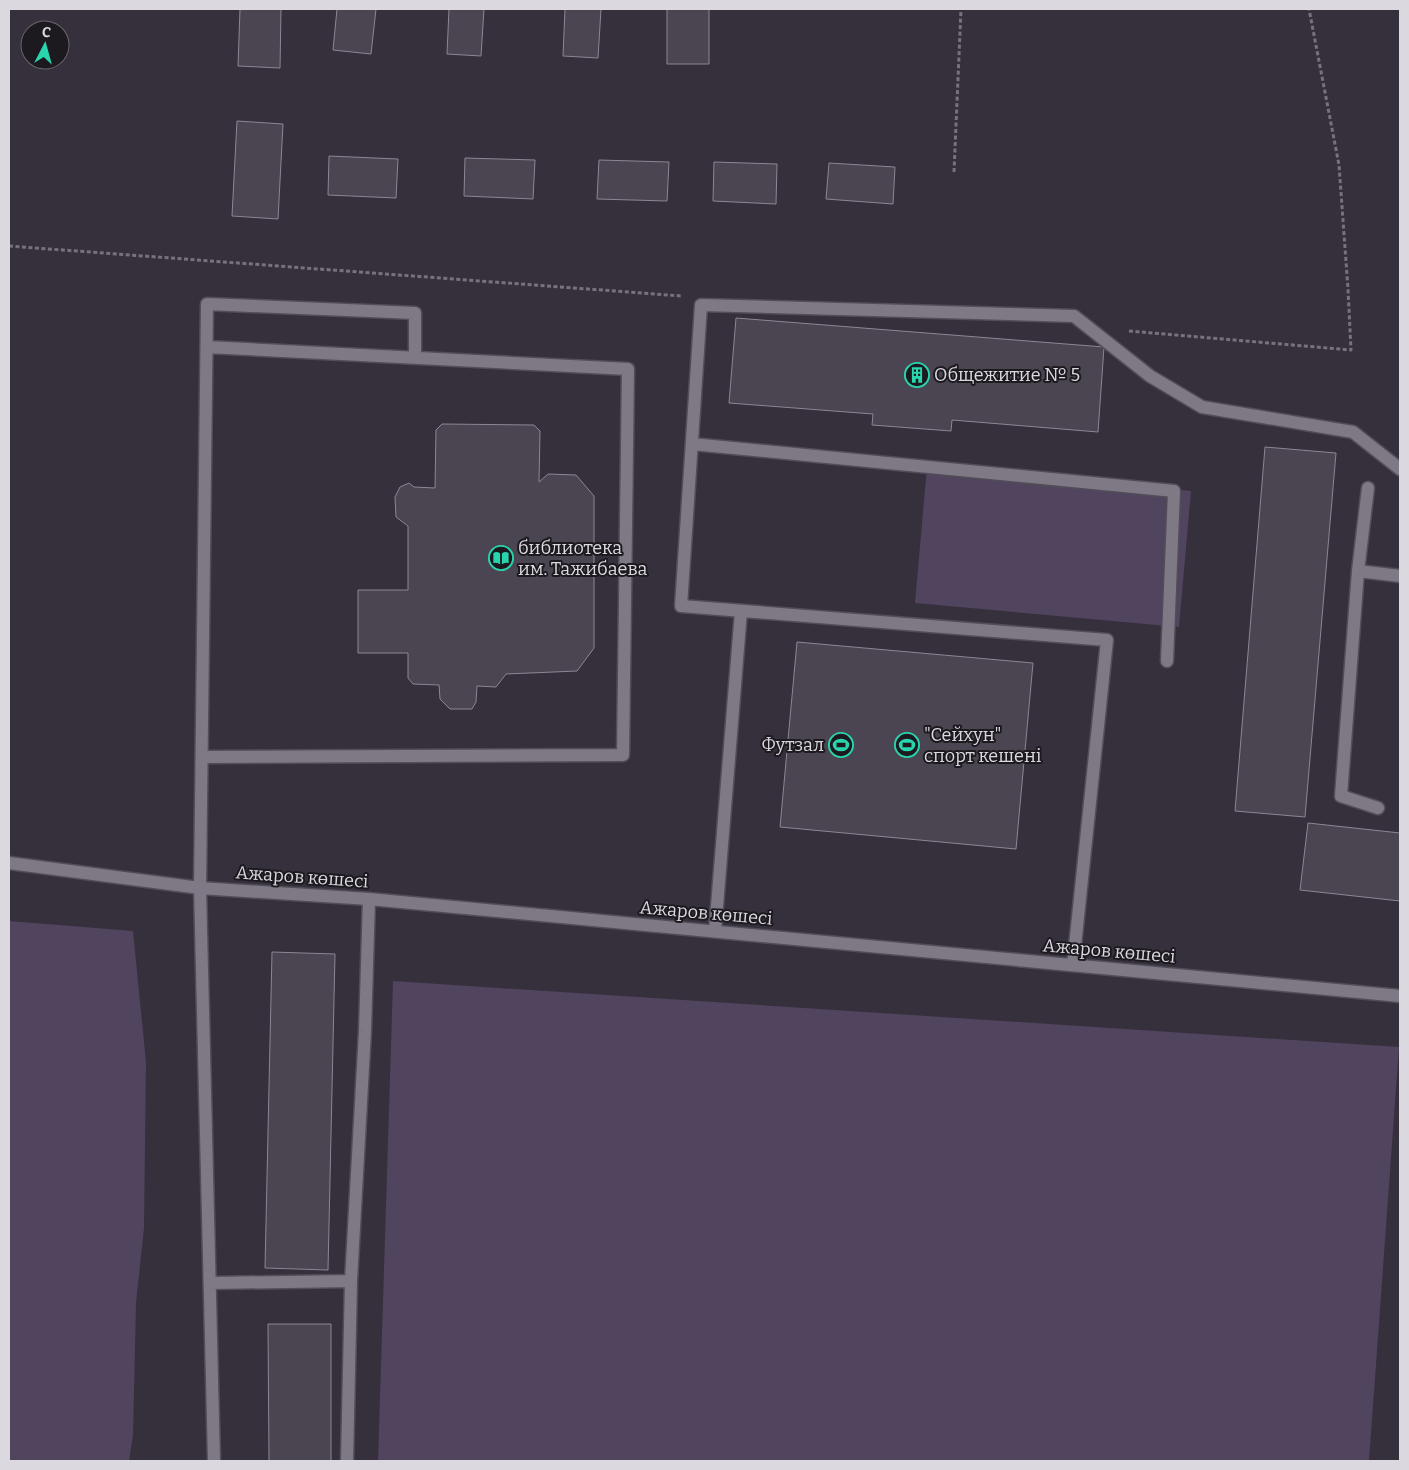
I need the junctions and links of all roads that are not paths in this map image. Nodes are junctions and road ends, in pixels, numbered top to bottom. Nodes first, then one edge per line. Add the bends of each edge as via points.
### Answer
1 (207, 347) junction
2 (414, 358) junction
3 (692, 444) junction
4 (1400, 469) edge
5 (1368, 488) dead end
6 (1358, 571) junction
7 (1400, 576) edge
8 (741, 611) junction
9 (1167, 661) dead end
10 (202, 757) junction
11 (1378, 808) dead end
12 (9, 864) edge
13 (200, 888) junction
14 (369, 899) junction
15 (715, 931) junction
16 (1073, 965) junction
17 (1400, 996) edge
18 (351, 1281) junction
19 (210, 1283) junction
20 (214, 1461) edge
21 (347, 1461) edge

1 - 2 street
1 - 2 street via 207,304 415,313
1 - 10 street
2 - 10 street via 628,369 623,755
3 - 4 street via 701,305 1074,316 1150,376 1202,407 1353,432
3 - 8 street via 681,606
3 - 9 street via 1174,491
5 - 6 street
6 - 7 street
6 - 11 street via 1341,796
8 - 15 street
8 - 16 street via 1106,640
10 - 13 street
12 - 13 street, Ажаров көшесі
13 - 14 street, Ажаров көшесі
13 - 19 street
14 - 15 street, Ажаров көшесі
14 - 18 street via 366,1031
15 - 16 street, Ажаров көшесі
16 - 17 street, Ажаров көшесі
18 - 19 street
18 - 21 street
19 - 20 street

